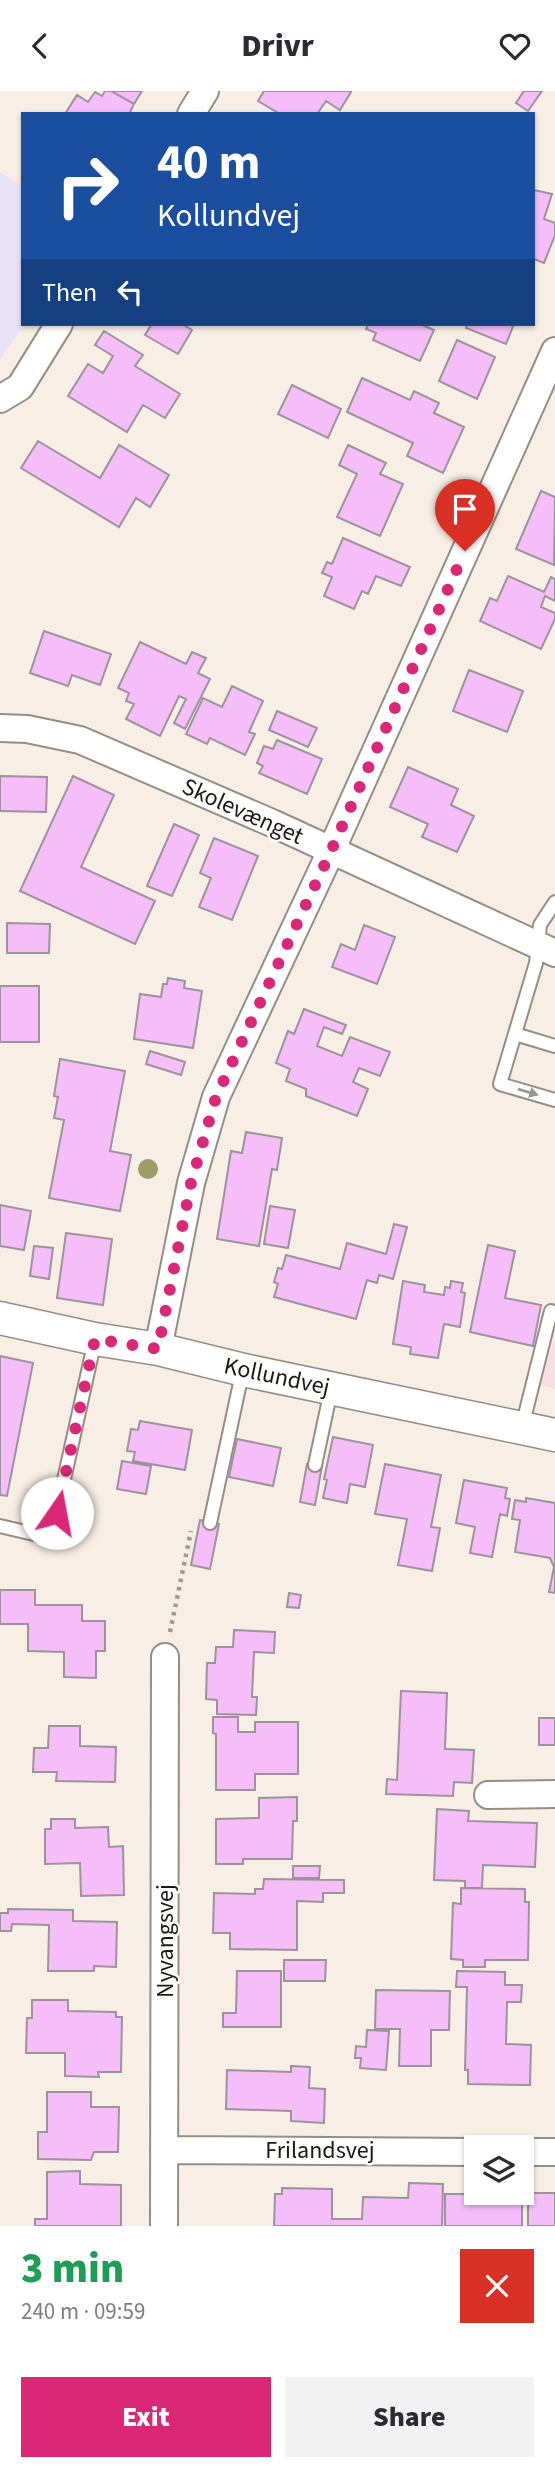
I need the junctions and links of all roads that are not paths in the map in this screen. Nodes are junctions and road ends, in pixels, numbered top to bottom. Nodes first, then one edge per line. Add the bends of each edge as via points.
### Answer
1 (205, 91) edge
2 (192, 112) edge
3 (58, 326) edge
4 (555, 351) edge
5 (0, 399) edge
6 (0, 729) edge
7 (331, 851) junction
8 (555, 902) edge
9 (546, 949) edge
10 (515, 1034) junction
11 (555, 1046) edge
12 (555, 1100) edge
13 (551, 1311) dead end
14 (0, 1318) edge
15 (95, 1339) junction
16 (158, 1349) junction
17 (243, 1369) junction
18 (331, 1387) junction
19 (522, 1427) junction
20 (555, 1435) edge
21 (315, 1465) dead end
22 (210, 1523) dead end
23 (0, 1527) edge
24 (165, 1657) dead end
25 (555, 1794) edge
26 (488, 1795) dead end
27 (164, 2150) junction
28 (464, 2152) edge
29 (534, 2152) edge
30 (555, 2152) edge
31 (164, 2226) edge

1 - 2 street
3 - 5 street via 20,387
4 - 7 street
6 - 7 street, Skolevænget via 27,729 80,740
7 - 9 street, Skolevænget
7 - 16 street via 216,1097 191,1183
8 - 9 lane via 540,925
9 - 10 lane via 536,963
10 - 11 lane
10 -> 12 lane via 500,1084
13 - 19 lane
14 - 15 street, Kollundvej
15 - 16 street, Kollundvej
15 - 23 lane via 51,1538
16 - 17 street, Kollundvej
17 - 18 street, Kollundvej
17 - 22 lane
18 - 19 street, Kollundvej
18 - 21 lane
19 - 20 street, Kollundvej
24 - 27 street, Nyvangsvej
25 - 26 street
27 - 28 street, Frilandsvej
27 - 31 street, Nyvangsvej
29 - 30 street

